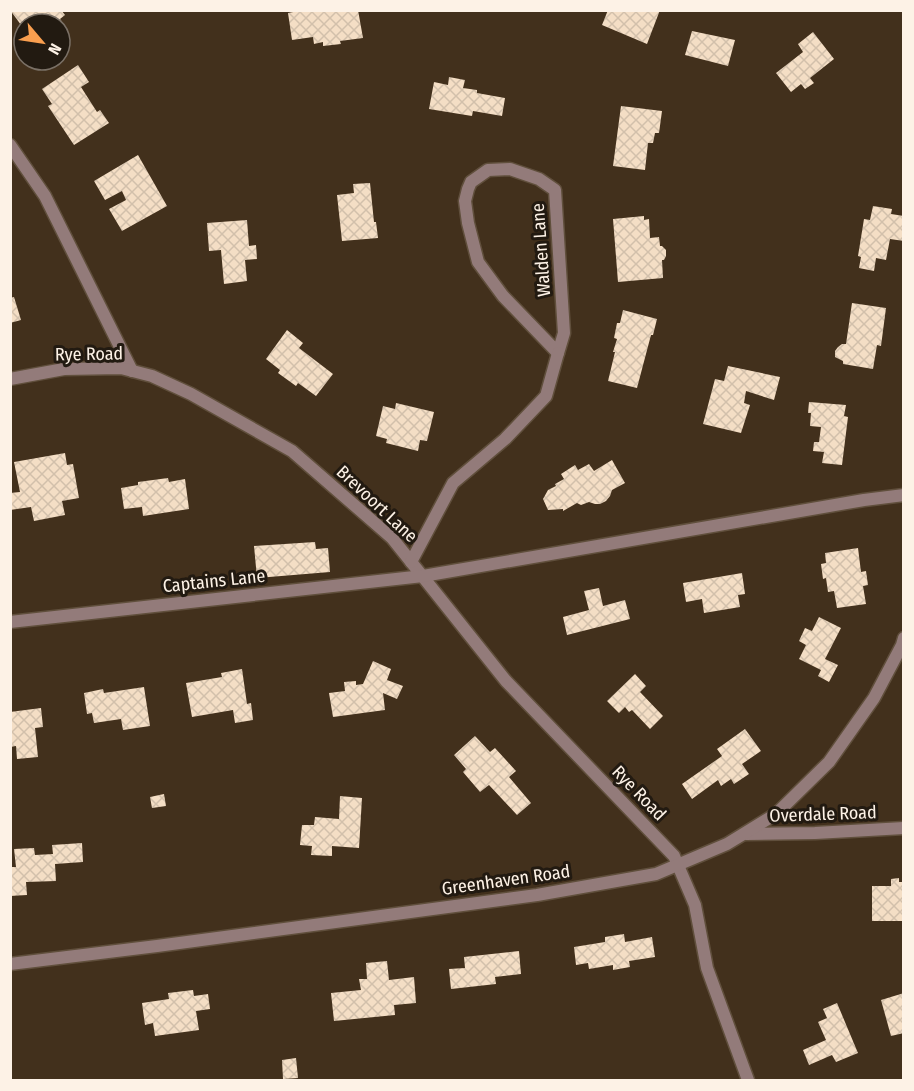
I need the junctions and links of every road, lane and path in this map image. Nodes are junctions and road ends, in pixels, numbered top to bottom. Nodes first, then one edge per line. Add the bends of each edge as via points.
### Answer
1 (10, 145) edge
2 (558, 353) junction
3 (132, 371) junction
4 (10, 379) edge
5 (903, 495) edge
6 (411, 562) junction
7 (423, 576) junction
8 (10, 622) edge
9 (903, 638) edge
10 (903, 828) edge
11 (744, 834) junction
12 (678, 865) junction
13 (10, 964) edge
14 (748, 1080) edge

1 - 3 street via 45,196
2 - 2 street, Walden Lane via 564,333 555,190 539,179 510,169 488,170 471,182 465,201 478,262 503,297
2 - 6 street, Walden Lane via 546,396 505,440 453,483
3 - 4 street, Rye Road via 64,369
3 - 6 street, Brevoort Lane via 191,394 292,451 392,538
5 - 7 street
6 - 7 street, Brevoort Lane
7 - 8 street, Captains Lane
7 - 12 street, Rye Road via 506,681 674,856
9 - 11 street, Greenhaven Road via 873,699 829,762 776,814
10 - 11 street, Overdale Road
11 - 12 street, Greenhaven Road
12 - 13 street, Greenhaven Road via 656,874 537,895
12 - 14 street, Rye Road via 695,905 707,969

